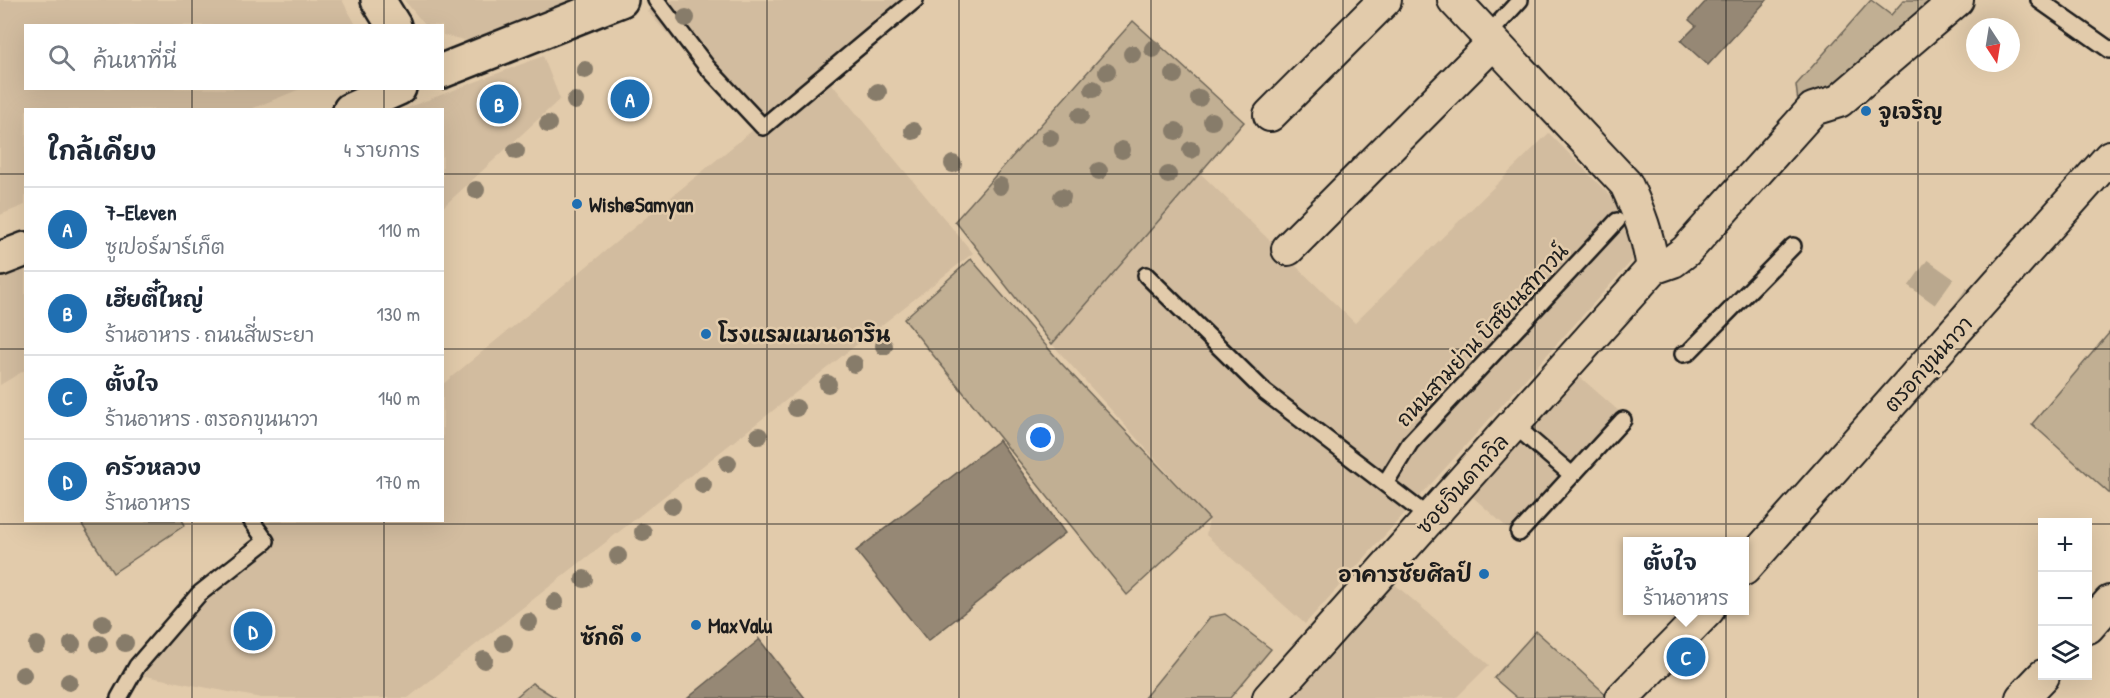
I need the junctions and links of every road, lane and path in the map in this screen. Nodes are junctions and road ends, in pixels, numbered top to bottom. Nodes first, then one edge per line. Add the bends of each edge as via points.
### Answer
1 (378, 0) edge
2 (621, 0) edge
3 (656, 0) edge
4 (915, 0) edge
5 (1385, 0) edge
6 (1454, 0) edge
7 (1520, 0) edge
8 (1958, 0) edge
9 (2039, 0) edge
10 (393, 24) edge
11 (1490, 39) junction
12 (2110, 50) edge
13 (444, 70) edge
14 (395, 90) edge
15 (354, 108) edge
16 (1270, 115) dead end
17 (2110, 157) edge
18 (1617, 221) dead end
19 (1792, 246) dead end
20 (1288, 249) dead end
21 (24, 250) edge
22 (0, 259) edge
23 (1653, 268) junction
24 (1146, 274) dead end
25 (1683, 354) dead end
26 (1623, 420) dead end
27 (1514, 425) junction
28 (1572, 475) junction
29 (1386, 482) junction
30 (1431, 519) junction
31 (252, 522) edge
32 (1519, 533) dead end
33 (1749, 563) edge
34 (2110, 602) edge
35 (1703, 615) edge
36 (2089, 626) edge
37 (2038, 680) edge
38 (119, 698) edge
39 (1269, 698) edge
40 (1622, 698) edge
41 (2022, 698) edge

1 - 10 main road
2 - 13 main road
3 - 4 lane via 707,67 763,127
5 - 16 street
6 - 11 street
7 - 11 lane
8 - 23 street, ซอยจินดาถวิล via 1839,101 1813,109 1686,251
9 - 12 lane
11 - 20 street
11 - 23 street via 1626,184 1641,215
14 - 15 main road
17 - 33 street, ตรอกขุนนาวา
18 - 29 lane, ถนนสามย่าน บิสซิเนสทาวน์ via 1410,443
19 - 25 lane
21 - 22 main road
23 - 27 street, ซอยจินดาถวิล via 1630,305
24 - 29 lane via 1264,392
26 - 28 lane
27 - 28 lane
27 - 30 street, ซอยจินดาถวิล
28 - 32 lane
29 - 30 lane
30 - 39 street, ซอยจินดาถวิล
31 - 38 lane via 266,541 199,594 137,666
34 - 36 street
35 - 40 street
37 - 41 street

